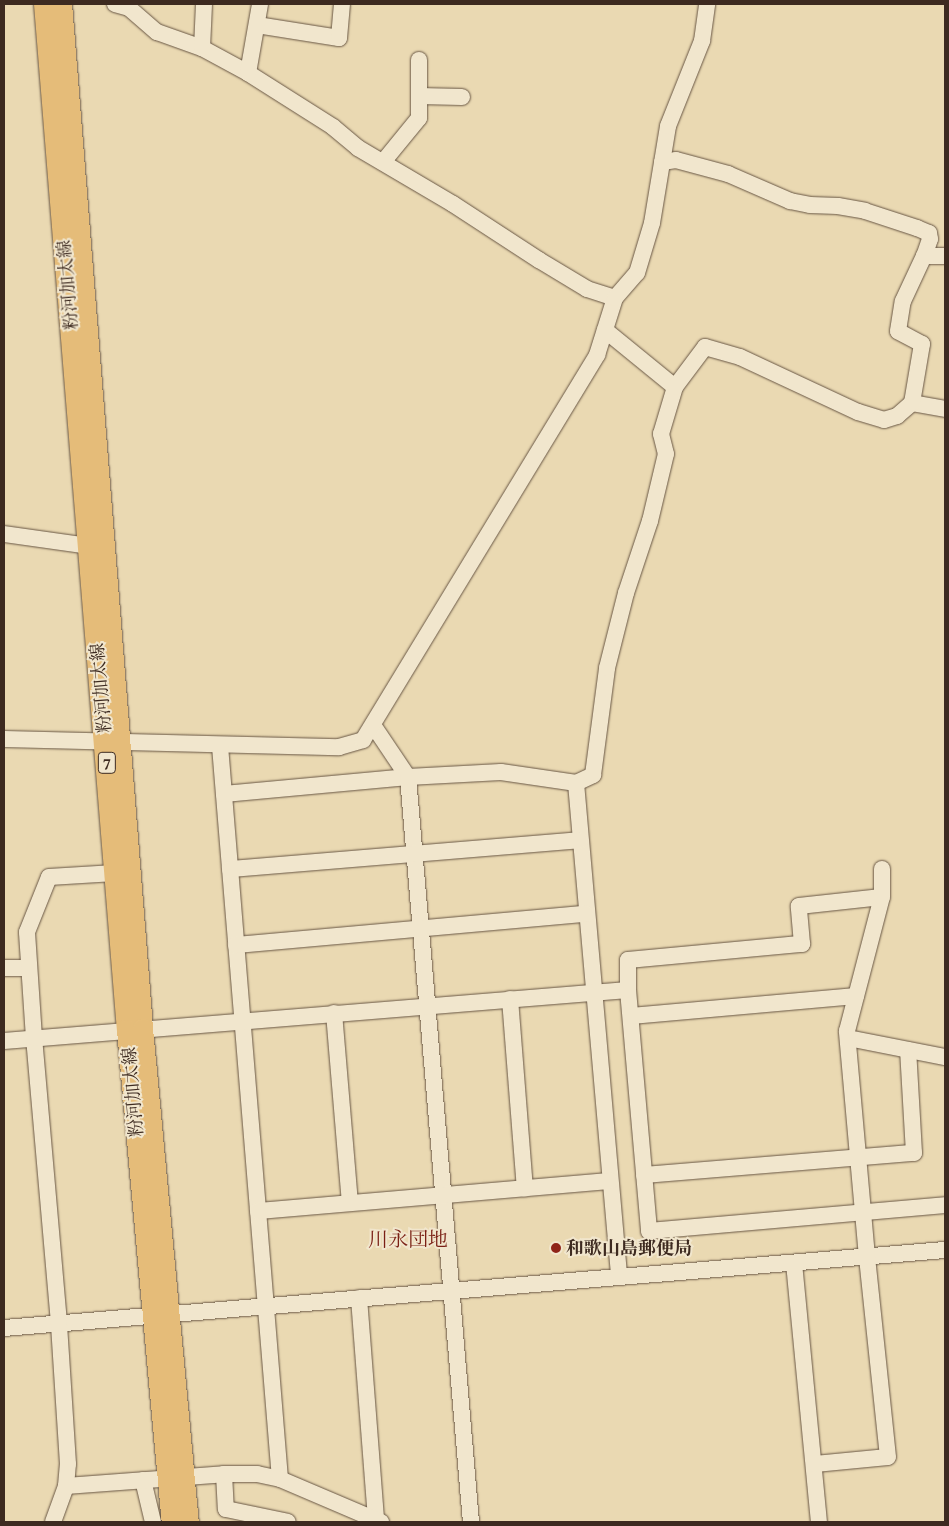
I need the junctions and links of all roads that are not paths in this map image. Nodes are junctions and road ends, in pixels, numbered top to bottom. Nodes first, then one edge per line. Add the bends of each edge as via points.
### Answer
1 (44, 4) edge
2 (62, 4) edge
3 (115, 4) edge
4 (204, 4) edge
5 (260, 4) edge
6 (342, 4) edge
7 (707, 4) edge
8 (256, 26) junction
9 (202, 48) junction
10 (419, 60) dead end
11 (248, 73) junction
12 (419, 96) junction
13 (462, 97) dead end
14 (384, 162) junction
15 (662, 162) junction
16 (924, 256) junction
17 (945, 256) edge
18 (615, 298) junction
19 (605, 330) junction
20 (674, 387) junction
21 (912, 403) junction
22 (945, 409) edge
23 (4, 534) edge
24 (89, 546) junction
25 (373, 725) junction
26 (4, 739) edge
27 (113, 741) junction
28 (220, 746) junction
29 (408, 777) junction
30 (576, 783) junction
31 (224, 794) junction
32 (580, 840) junction
33 (415, 855) junction
34 (230, 869) junction
35 (882, 869) dead end
36 (115, 873) junction
37 (882, 897) junction
38 (586, 914) junction
39 (421, 929) junction
40 (236, 945) junction
41 (4, 968) edge
42 (28, 968) junction
43 (628, 990) junction
44 (593, 992) junction
45 (856, 996) junction
46 (510, 999) junction
47 (427, 1005) junction
48 (334, 1013) junction
49 (631, 1016) junction
50 (243, 1021) junction
51 (135, 1030) junction
52 (34, 1038) junction
53 (848, 1038) junction
54 (4, 1041) edge
55 (908, 1050) junction
56 (945, 1057) edge
57 (858, 1156) junction
58 (644, 1175) junction
59 (610, 1181) junction
60 (526, 1188) junction
61 (444, 1194) junction
62 (350, 1202) junction
63 (945, 1205) edge
64 (258, 1211) junction
65 (863, 1213) junction
66 (945, 1250) edge
67 (866, 1257) junction
68 (794, 1263) junction
69 (619, 1276) junction
70 (453, 1291) junction
71 (359, 1298) junction
72 (266, 1306) junction
73 (162, 1315) junction
74 (59, 1323) junction
75 (4, 1328) edge
76 (815, 1464) junction
77 (224, 1474) junction
78 (177, 1478) junction
79 (280, 1479) junction
80 (143, 1480) junction
81 (66, 1486) junction
82 (379, 1521) edge
83 (53, 1522) edge
84 (154, 1522) edge
85 (172, 1522) edge
86 (189, 1522) edge
87 (288, 1522) edge
88 (470, 1522) edge
89 (819, 1522) edge

1 - 24 main road, 粉河加太線 / 7
2 - 27 main road, 粉河加太線 / 7
3 - 9 street via 129,8 157,32
4 - 9 street
5 - 8 street
6 - 8 street via 339,38
7 - 15 street via 702,41 668,126
8 - 11 street
9 - 11 street
10 - 12 street
11 - 14 street via 333,127 358,148
12 - 13 street
12 - 14 street via 419,118
14 - 18 street via 587,289
15 - 16 street via 676,160 728,174 790,201 865,211 917,228 929,233
15 - 18 street via 652,224 637,273
16 - 17 street
16 - 21 street via 903,301 898,331 922,344
18 - 19 street
19 - 20 street
19 - 25 street via 597,355
20 - 21 street via 705,348 740,357 858,412 884,420 898,416
20 - 30 street via 661,434 666,454 650,522 626,593 607,668 593,775
21 - 22 street
23 - 24 street
24 - 27 main road, 粉河加太線 / 7
25 - 28 street via 363,740 338,747
25 - 29 street
26 - 27 street
27 - 28 street
27 - 36 main road, 粉河加太線 / 7
27 - 51 main road, 粉河加太線 / 7
28 - 31 street
29 - 30 street via 501,772
29 - 31 street
29 - 33 street
30 - 32 street
31 - 34 street
32 - 33 street
32 - 38 street
33 - 34 street
33 - 39 street
34 - 40 street
35 - 37 street
36 - 42 street via 48,877 27,932
36 - 51 main road, 粉河加太線 / 7
37 - 43 street via 799,906 802,944 628,960
37 - 45 street
38 - 39 street
38 - 44 street
39 - 40 street
39 - 47 street
40 - 50 street
41 - 42 street
42 - 52 street
43 - 44 street
43 - 49 street
44 - 46 street
44 - 59 street
45 - 49 street
45 - 53 street
46 - 47 street
46 - 60 street
47 - 48 street
47 - 61 street
48 - 50 street
48 - 62 street
49 - 58 street
50 - 51 street
50 - 64 street
51 - 52 street
51 - 73 main road, 粉河加太線 / 7
52 - 54 street
52 - 74 street
53 - 55 street
53 - 57 street
55 - 56 street
55 - 57 street via 914,1153
57 - 58 street
57 - 65 street
58 - 65 street via 649,1231
59 - 60 street
59 - 69 street
60 - 61 street
61 - 62 street
61 - 70 street
62 - 64 street
63 - 65 street
64 - 72 street
65 - 67 street
66 - 67 street
67 - 68 street
67 - 76 street via 888,1457
68 - 69 street
68 - 76 street
69 - 70 street
70 - 71 street
70 - 88 street
71 - 72 street
71 - 82 street
72 - 73 street
72 - 79 street
73 - 74 street
73 - 78 main road, 粉河加太線 / 7
74 - 75 street
74 - 81 street via 68,1464
76 - 89 street
77 - 78 street
77 - 79 street via 257,1474
77 - 87 street via 226,1510
78 - 80 street
78 - 85 main road, 粉河加太線 / 7
78 - 86 main road, 粉河加太線 / 7
79 - 82 street
80 - 81 street
80 - 84 street
81 - 83 street

